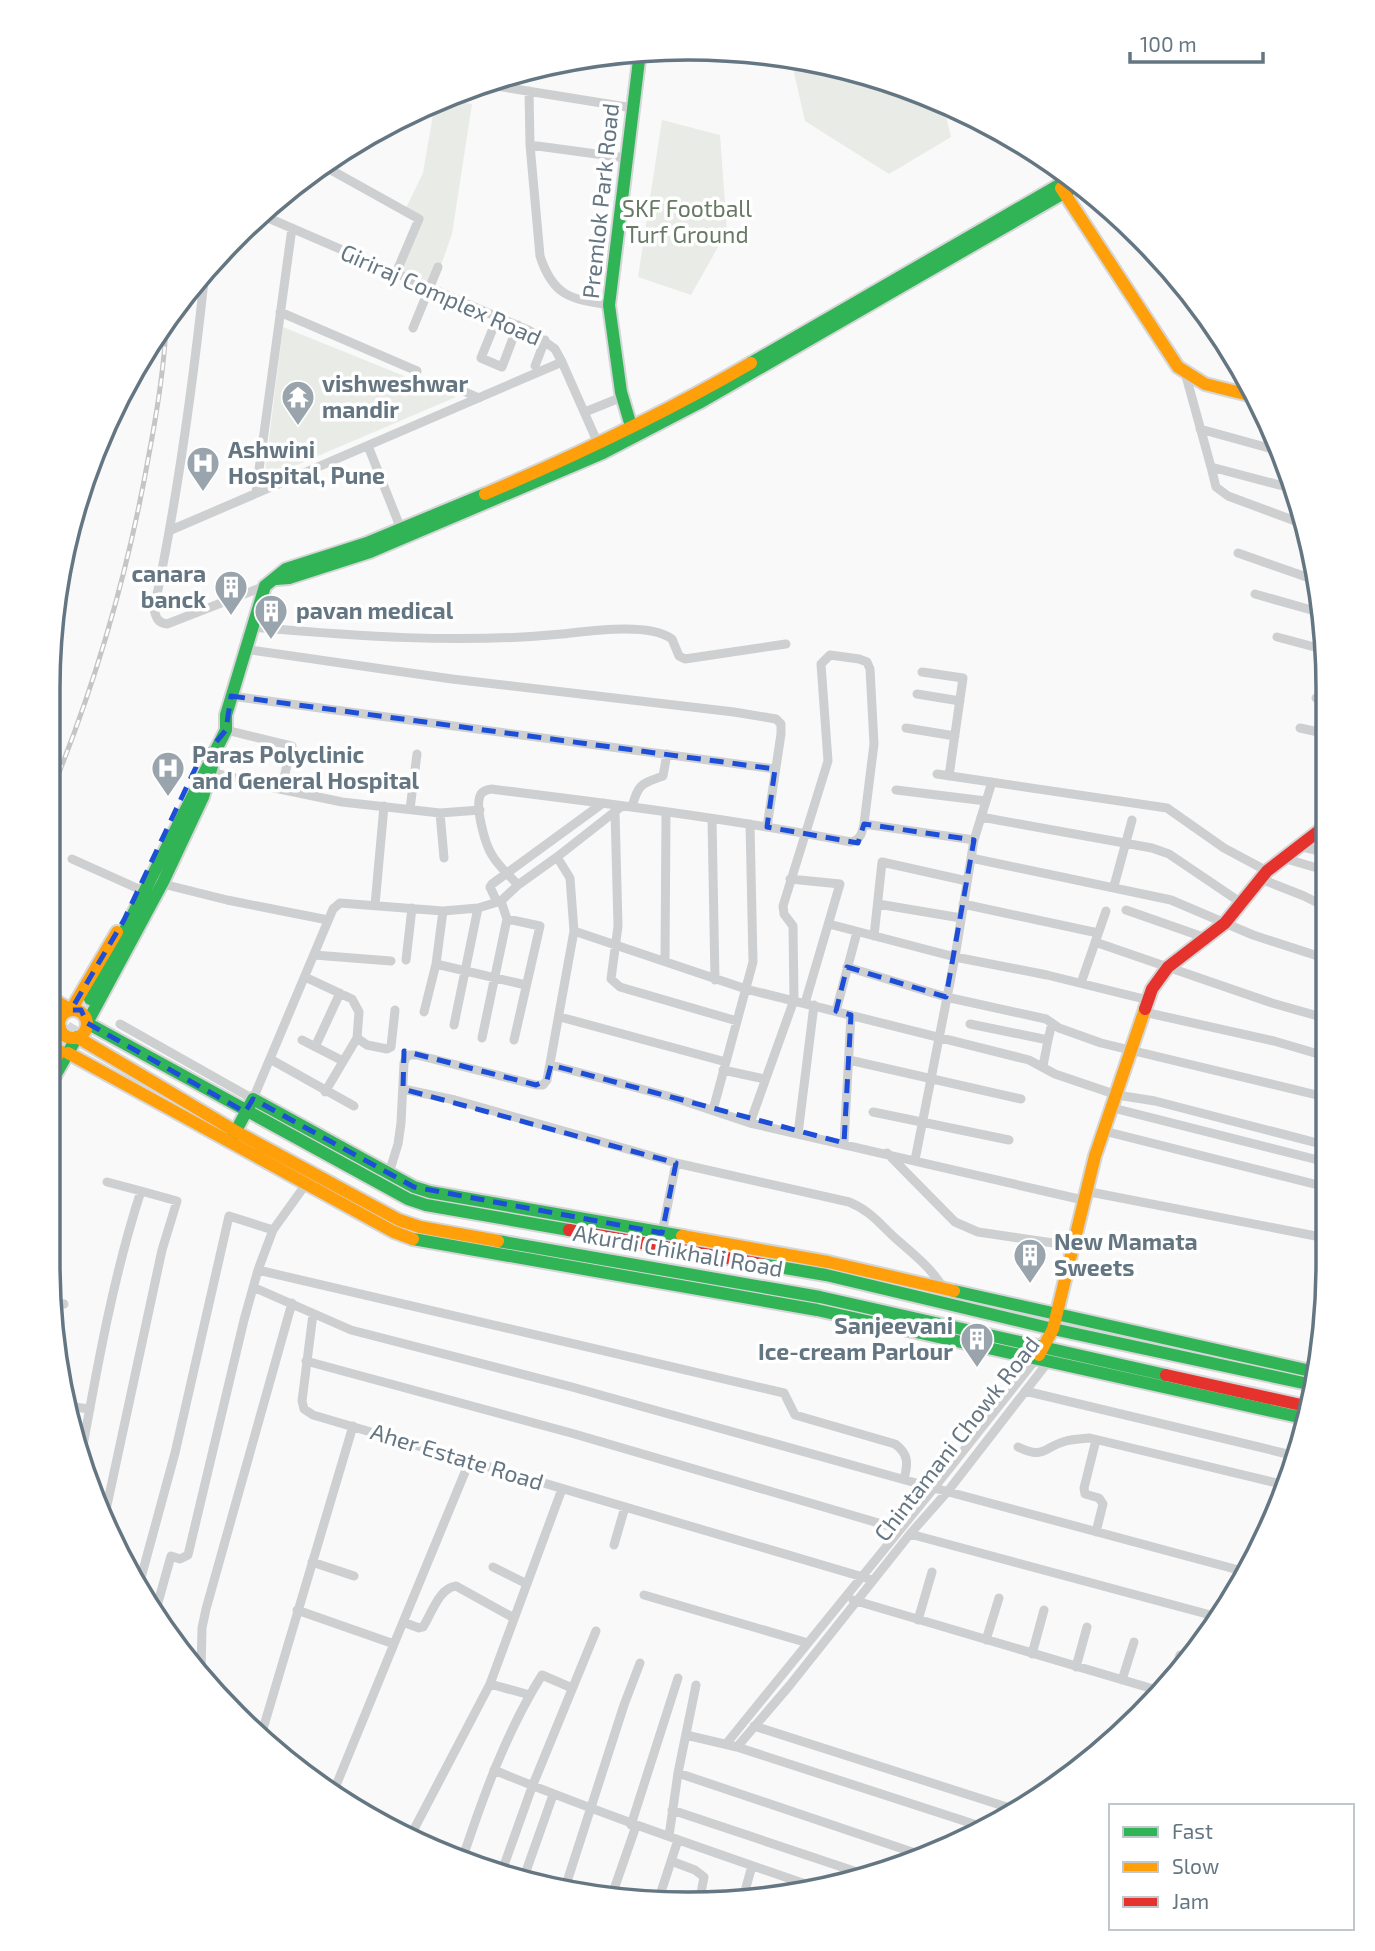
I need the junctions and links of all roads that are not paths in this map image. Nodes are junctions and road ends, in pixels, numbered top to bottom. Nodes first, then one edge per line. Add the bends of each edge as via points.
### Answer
1 (639, 62) edge
2 (505, 87) edge
3 (530, 91) junction
4 (633, 108) junction
5 (530, 145) junction
6 (626, 158) junction
7 (332, 170) edge
8 (1065, 185) edge
9 (1067, 187) edge
10 (1061, 189) junction
11 (269, 218) edge
12 (292, 228) junction
13 (438, 267) dead end
14 (396, 273) junction
15 (203, 287) edge
16 (430, 287) junction
17 (609, 305) junction
18 (280, 312) junction
19 (498, 316) junction
20 (518, 326) junction
21 (413, 328) dead end
22 (545, 340) junction
23 (562, 362) junction
24 (535, 366) dead end
25 (417, 371) dead end
26 (1186, 376) junction
27 (443, 382) dead end
28 (1242, 393) edge
29 (622, 397) junction
30 (479, 398) junction
31 (585, 412) junction
32 (1200, 429) junction
33 (633, 431) junction
34 (368, 446) junction
35 (600, 448) junction
36 (1268, 448) edge
37 (1210, 467) junction
38 (1282, 485) edge
39 (256, 492) junction
40 (1293, 521) edge
41 (171, 530) junction
42 (401, 530) junction
43 (1238, 553) dead end
44 (1305, 576) edge
45 (270, 583) junction
46 (1255, 594) dead end
47 (1310, 610) edge
48 (251, 627) junction
49 (1278, 637) dead end
50 (786, 644) dead end
51 (1314, 647) edge
52 (244, 649) junction
53 (922, 672) dead end
54 (918, 694) dead end
55 (231, 696) junction
56 (960, 701) junction
57 (906, 728) dead end
58 (1300, 728) dead end
59 (226, 730) junction
60 (1316, 731) edge
61 (955, 736) junction
62 (216, 749) junction
63 (417, 754) dead end
64 (667, 754) junction
65 (775, 769) junction
66 (212, 772) junction
67 (937, 774) dead end
68 (949, 776) junction
69 (992, 782) junction
70 (281, 789) junction
71 (896, 790) dead end
72 (986, 801) junction
73 (603, 803) junction
74 (384, 806) junction
75 (623, 808) junction
76 (410, 809) junction
77 (480, 810) junction
78 (666, 812) junction
79 (440, 813) junction
80 (981, 817) junction
81 (712, 818) junction
82 (1132, 820) dead end
83 (750, 824) junction
84 (864, 824) junction
85 (767, 827) junction
86 (806, 833) junction
87 (1316, 833) edge
88 (974, 840) junction
89 (1126, 842) junction
90 (1298, 846) junction
91 (1316, 850) edge
92 (444, 858) dead end
93 (557, 858) junction
94 (971, 858) junction
95 (1283, 858) junction
96 (72, 859) dead end
97 (1316, 868) edge
98 (508, 874) junction
99 (1264, 875) junction
100 (790, 879) junction
101 (967, 881) junction
102 (163, 884) junction
103 (518, 885) junction
104 (1114, 887) junction
105 (139, 889) junction
106 (499, 902) junction
107 (1240, 902) junction
108 (1316, 902) edge
109 (878, 904) junction
110 (963, 904) junction
111 (374, 905) junction
112 (412, 908) junction
113 (478, 908) junction
114 (1126, 910) dead end
115 (443, 911) junction
116 (1106, 911) dead end
117 (961, 918) junction
118 (507, 919) junction
119 (328, 920) junction
120 (1225, 923) junction
121 (830, 924) junction
122 (574, 932) junction
123 (857, 932) junction
124 (874, 936) junction
125 (1096, 937) junction
126 (1206, 938) junction
127 (616, 944) junction
128 (314, 955) junction
129 (1316, 955) edge
130 (955, 957) junction
131 (406, 960) dead end
132 (391, 961) dead end
133 (665, 961) junction
134 (436, 964) junction
135 (1168, 967) junction
136 (847, 968) junction
137 (466, 971) junction
138 (305, 976) junction
139 (494, 978) junction
140 (715, 980) junction
141 (1081, 982) junction
142 (526, 985) junction
143 (746, 989) junction
144 (340, 993) junction
145 (946, 997) junction
146 (90, 999) tunnel mouth
147 (794, 1000) junction
148 (60, 1004) edge
149 (809, 1004) junction
150 (1146, 1006) junction
151 (71, 1010) junction
152 (395, 1010) dead end
153 (836, 1010) junction
154 (424, 1012) dead end
155 (851, 1014) junction
156 (1316, 1015) edge
157 (560, 1017) junction
158 (737, 1021) junction
159 (87, 1023) junction
160 (1052, 1023) junction
161 (120, 1024) dead end
162 (970, 1024) dead end
163 (60, 1025) joint
164 (454, 1025) dead end
165 (77, 1037) junction
166 (938, 1037) junction
167 (357, 1038) junction
168 (482, 1038) dead end
169 (514, 1040) dead end
170 (1048, 1040) junction
171 (302, 1041) dead end
172 (315, 1047) junction
173 (1133, 1049) junction
174 (60, 1050) edge
175 (60, 1052) edge
176 (1316, 1053) edge
177 (270, 1059) junction
178 (849, 1060) junction
179 (344, 1062) junction
180 (551, 1065) junction
181 (724, 1066) junction
182 (1043, 1066) junction
183 (765, 1079) junction
184 (930, 1079) junction
185 (403, 1089) junction
186 (325, 1092) junction
187 (1117, 1095) junction
188 (1316, 1095) edge
189 (1021, 1099) dead end
190 (253, 1100) junction
191 (354, 1106) dead end
192 (1113, 1108) junction
193 (713, 1110) junction
194 (246, 1112) junction
195 (873, 1112) dead end
196 (750, 1123) junction
197 (921, 1123) junction
198 (1104, 1131) junction
199 (798, 1133) junction
200 (232, 1137) junction
201 (1009, 1140) dead end
202 (844, 1143) junction
203 (1316, 1143) edge
204 (887, 1153) junction
205 (1316, 1159) edge
206 (915, 1160) junction
207 (676, 1163) junction
208 (389, 1173) junction
209 (107, 1182) dead end
210 (306, 1184) junction
211 (1316, 1184) edge
212 (141, 1191) junction
213 (1084, 1196) junction
214 (273, 1230) junction
215 (662, 1233) junction
216 (1316, 1236) edge
217 (1074, 1246) junction
218 (258, 1270) junction
219 (253, 1287) junction
220 (944, 1289) junction
221 (61, 1303) edge
222 (292, 1303) junction
223 (64, 1304) dead end
224 (313, 1314) junction
225 (1058, 1314) junction
226 (1058, 1330) junction
227 (1050, 1349) junction
228 (1042, 1360) junction
229 (306, 1361) junction
230 (1306, 1370) edge
231 (1304, 1383) edge
232 (1025, 1391) junction
233 (1299, 1404) edge
234 (77, 1407) edge
235 (90, 1409) junction
236 (1296, 1416) edge
237 (353, 1426) junction
238 (85, 1438) edge
239 (1096, 1440) junction
240 (1018, 1447) dead end
241 (1286, 1453) edge
242 (470, 1460) junction
243 (904, 1479) junction
244 (1276, 1483) edge
245 (934, 1488) junction
246 (562, 1489) junction
247 (948, 1491) junction
248 (107, 1504) edge
249 (625, 1507) junction
250 (899, 1529) junction
251 (1096, 1532) junction
252 (910, 1534) junction
253 (614, 1545) dead end
254 (312, 1562) junction
255 (493, 1567) dead end
256 (1236, 1569) edge
257 (932, 1572) dead end
258 (142, 1574) edge
259 (354, 1576) dead end
260 (862, 1576) junction
261 (873, 1580) junction
262 (527, 1584) junction
263 (644, 1595) dead end
264 (845, 1597) junction
265 (999, 1598) dead end
266 (158, 1601) edge
267 (857, 1601) junction
268 (1044, 1609) dead end
269 (298, 1610) junction
270 (1208, 1614) edge
271 (514, 1618) junction
272 (918, 1620) junction
273 (403, 1622) junction
274 (1087, 1627) dead end
275 (596, 1630) dead end
276 (986, 1640) junction
277 (1133, 1642) dead end
278 (808, 1643) junction
279 (394, 1644) junction
280 (1032, 1654) junction
281 (201, 1661) edge
282 (640, 1663) dead end
283 (1076, 1667) junction
284 (678, 1678) dead end
285 (1122, 1680) junction
286 (490, 1684) junction
287 (696, 1685) dead end
288 (572, 1688) junction
289 (1150, 1689) edge
290 (530, 1695) junction
291 (754, 1726) junction
292 (263, 1727) edge
293 (686, 1735) junction
294 (726, 1744) junction
295 (737, 1747) junction
296 (494, 1770) junction
297 (678, 1773) junction
298 (337, 1784) edge
299 (532, 1787) junction
300 (553, 1795) junction
301 (1003, 1806) edge
302 (591, 1810) junction
303 (672, 1810) junction
304 (972, 1823) edge
305 (634, 1826) junction
306 (415, 1829) edge
307 (673, 1838) junction
308 (465, 1851) edge
309 (909, 1851) edge
310 (671, 1861) junction
311 (505, 1864) edge
312 (752, 1866) junction
313 (526, 1870) edge
314 (851, 1870) edge
315 (568, 1879) edge
316 (793, 1882) edge
317 (615, 1887) edge
318 (746, 1888) edge
319 (661, 1891) edge
320 (701, 1891) edge

1 - 4 street, Premlok Park Road
2 - 3 street
3 - 4 street
3 - 5 street
4 - 6 street, Premlok Park Road
5 - 6 street
5 - 17 street via 544,270 557,290 568,297
6 - 17 street, Premlok Park Road
7 - 14 street via 419,219
8 - 10 street
9 - 10 street
10 - 26 street
10 - 33 street via 699,404
11 - 12 street, Giriraj Complex Road
12 - 14 street, Giriraj Complex Road
12 - 18 street
13 - 16 street
14 - 16 street, Giriraj Complex Road
15 - 41 street
16 - 19 street, Giriraj Complex Road
16 - 21 street
17 - 29 street, Premlok Park Road
18 - 25 street
18 - 39 street
19 - 20 street, Giriraj Complex Road
19 - 20 street via 481,358 502,367
20 - 22 street, Giriraj Complex Road
22 - 23 street, Giriraj Complex Road
22 - 24 street
23 - 30 street
23 - 31 street, Giriraj Complex Road
26 - 28 street
26 - 32 street
27 - 30 street
29 - 31 street
29 - 33 street, Premlok Park Road
30 - 34 street
31 - 35 street, Giriraj Complex Road
32 - 36 street
32 - 37 street
33 - 35 street
34 - 39 street
34 - 42 street
35 - 42 street
35 - 45 street via 370,552
37 - 38 street
37 - 40 street via 1216,487 1228,496
39 - 41 street
41 - 45 street via 154,609 161,623
42 - 45 street via 286,569
43 - 44 street
45 - 48 street
46 - 47 street
48 - 50 street via 454,640 656,631 672,639 685,659
48 - 52 street
49 - 51 street
52 - 55 street
52 - 65 street via 776,719 781,734
53 - 56 street via 963,678
54 - 56 street
55 - 59 street
55 - 64 street
56 - 61 street
57 - 61 street
58 - 60 street
59 - 62 street
59 - 70 street via 292,746
61 - 68 street
62 - 66 street
62 - 105 street via 197,765
62 - 146 street
63 - 76 street
64 - 65 street
64 - 75 street via 663,776 642,784
65 - 85 street
66 - 70 street
66 - 102 street
67 - 68 street
68 - 69 street
69 - 72 street
69 - 99 street via 1167,808
70 - 74 street
71 - 72 street
72 - 80 street
73 - 75 street
73 - 77 street via 491,789 482,793
73 - 98 street
74 - 76 street
74 - 111 street
75 - 78 street
75 - 93 street
75 - 127 street
76 - 79 street
77 - 79 street
77 - 98 street via 489,851
78 - 81 street
78 - 133 street
79 - 92 street
80 - 88 street
80 - 89 street
81 - 83 street
81 - 140 street
82 - 89 street
83 - 85 street
83 - 143 street via 754,946
84 - 86 street via 860,837 851,842
84 - 86 street via 874,744 870,669 859,659 830,655 820,671 828,761
84 - 88 street
85 - 86 street
86 - 100 street
87 - 90 street
88 - 94 street
89 - 104 street
89 - 107 street via 1169,854
90 - 91 street
90 - 95 street
93 - 103 street
93 - 122 street via 570,878
94 - 101 street
94 - 104 street
95 - 97 street
95 - 99 street
96 - 105 street
98 - 103 street
98 - 106 street via 490,886
99 - 107 street
99 - 108 street
100 - 121 street via 840,884
100 - 147 street via 783,906 793,926
101 - 109 street via 882,862
101 - 110 street
102 - 119 street
102 - 159 street
103 - 106 street
104 - 120 street via 1171,900
105 - 151 street
106 - 113 street
106 - 118 street
107 - 120 street
109 - 117 street
109 - 124 street
110 - 117 street
110 - 125 street
111 - 112 street
111 - 119 street via 340,903
112 - 115 street
112 - 131 street
113 - 115 street
113 - 137 street
114 - 126 street
115 - 134 street
116 - 125 street
117 - 130 street
118 - 139 street
118 - 142 street via 540,926
119 - 128 street
120 - 126 street
120 - 129 street
121 - 123 street
121 - 149 street
122 - 127 street
122 - 157 street
123 - 124 street
123 - 136 street
124 - 130 street
125 - 135 street
125 - 141 street
126 - 135 street
127 - 133 street
127 - 158 street via 610,973 614,984
128 - 132 street
128 - 138 street
130 - 141 street
130 - 145 street
133 - 140 street
134 - 137 street
134 - 154 street
135 - 150 street, Chintamani Chowk Road
135 - 156 street
136 - 145 street
136 - 153 street
137 - 139 street
137 - 164 street
138 - 144 street
138 - 177 street
139 - 142 street
139 - 168 street
140 - 143 street
141 - 150 street
142 - 169 street
143 - 147 street
143 - 158 street
144 - 167 street via 357,1006
144 - 172 street
145 - 160 street
145 - 166 street
147 - 149 street
147 - 183 street
148 - 151 street
149 - 153 street
149 - 199 street
150 - 173 street, Chintamani Chowk Road
150 - 176 street
151 - 159 street via 80,1012
151 - 163 street via 63,1014
152 - 167 street via 387,1049
153 - 155 street
155 - 166 street
155 - 178 street
157 - 180 street
157 - 181 street
158 - 181 street
159 - 165 street via 85,1032
159 - 194 street, Akurdi Chikhali Road
160 - 170 street
160 - 173 street via 1079,1036
161 - 190 street
162 - 170 street
163 - 165 street via 68,1037
165 - 174 street
165 - 200 street, Akurdi Chikhali Road
166 - 182 street
166 - 184 street
167 - 179 street
170 - 182 street
171 - 172 street
172 - 179 street
173 - 187 street, Chintamani Chowk Road
173 - 188 street
175 - 200 street
177 - 186 street
177 - 190 street
178 - 184 street
178 - 202 street
179 - 186 street
180 - 185 street via 547,1080 536,1085 411,1054 405,1058
180 - 193 street
181 - 183 street
181 - 193 street
182 - 187 street
183 - 196 street
184 - 189 street
184 - 197 street
185 - 207 street
185 - 208 street via 398,1144
186 - 191 street
187 - 192 street, Chintamani Chowk Road
187 - 203 street
190 - 194 street
190 - 208 street
192 - 198 street, Chintamani Chowk Road
192 - 205 street
193 - 196 street
194 - 200 street
194 - 226 street, Akurdi Chikhali Road via 426,1205 826,1275
195 - 197 street
196 - 199 street
197 - 201 street
197 - 206 street
198 - 211 street
198 - 213 street, Chintamani Chowk Road
199 - 202 street
200 - 210 street
200 - 227 street, Akurdi Chikhali Road via 420,1227 820,1297
202 - 204 street
204 - 206 street
204 - 217 street via 965,1228
206 - 213 street
207 - 215 street
207 - 220 street via 860,1206 927,1265
208 - 215 street via 414,1187 443,1195
209 - 212 street
210 - 214 street
210 - 228 street via 417,1240 817,1310
212 - 235 street via 127,1233
212 - 248 street via 177,1201 162,1250
213 - 216 street
213 - 217 street, Chintamani Chowk Road
214 - 218 street
214 - 258 street via 229,1216
215 - 220 street via 828,1262
217 - 225 street, Chintamani Chowk Road
218 - 219 street
218 - 243 street via 784,1394 795,1415 901,1448 908,1464
219 - 222 street
219 - 266 street via 188,1555 180,1559 171,1556
220 - 225 street
221 - 223 street
222 - 224 street
222 - 281 street via 206,1609
224 - 229 street
224 - 243 street via 351,1330
225 - 226 street, Chintamani Chowk Road
225 - 230 street
226 - 227 street, Chintamani Chowk Road
226 - 231 street, Akurdi Chikhali Road
227 - 228 street, Chintamani Chowk Road
227 - 233 street, Akurdi Chikhali Road
228 - 232 street, Chintamani Chowk Road
228 - 236 street
228 - 245 street, Chintamani Chowk Road
229 - 237 street via 304,1409
229 - 250 street
232 - 241 street
232 - 247 street, Chintamani Chowk Road
234 - 235 street
235 - 238 street
237 - 242 street, Aher Estate Road
237 - 254 street, Aher Estate Road
239 - 240 street via 1065,1441 1043,1453
239 - 244 street
239 - 251 street via 1084,1488 1085,1494 1103,1504
242 - 246 street, Aher Estate Road
242 - 273 street
243 - 245 street
245 - 247 street
245 - 250 street, Chintamani Chowk Road
246 - 249 street, Aher Estate Road
246 - 262 street
247 - 251 street
247 - 252 street, Chintamani Chowk Road
249 - 253 street
249 - 260 street, Aher Estate Road
250 - 260 street, Chintamani Chowk Road
251 - 256 street
252 - 261 street, Chintamani Chowk Road
252 - 270 street
254 - 259 street
254 - 269 street, Aher Estate Road
255 - 262 street
257 - 272 street
260 - 261 street, Aher Estate Road
260 - 264 street, Chintamani Chowk Road
261 - 267 street, Chintamani Chowk Road
262 - 271 street
263 - 278 street
264 - 267 street
264 - 278 street, Chintamani Chowk Road
265 - 276 street
267 - 272 street
267 - 291 street, Chintamani Chowk Road
268 - 280 street
269 - 279 street
269 - 292 street, Aher Estate Road
271 - 273 street via 456,1586 444,1591 423,1627
271 - 286 street
272 - 276 street
273 - 279 street
274 - 283 street
275 - 288 street
276 - 280 street
277 - 285 street
278 - 294 street, Chintamani Chowk Road
279 - 298 street
280 - 283 street
282 - 302 street
283 - 285 street
284 - 305 street
285 - 289 street
286 - 290 street
286 - 306 street
287 - 293 street
288 - 290 street via 542,1675
288 - 299 street
290 - 296 street
291 - 295 street, Chintamani Chowk Road
291 - 301 street
293 - 294 street
293 - 297 street
294 - 295 street
295 - 304 street
296 - 299 street
296 - 308 street
297 - 303 street
297 - 309 street
299 - 300 street
299 - 311 street
300 - 302 street
300 - 313 street
302 - 305 street
302 - 315 street
303 - 307 street
303 - 314 street
305 - 307 street
305 - 317 street
307 - 310 street
307 - 312 street
310 - 319 street
310 - 320 street via 704,1877
312 - 316 street
312 - 318 street

